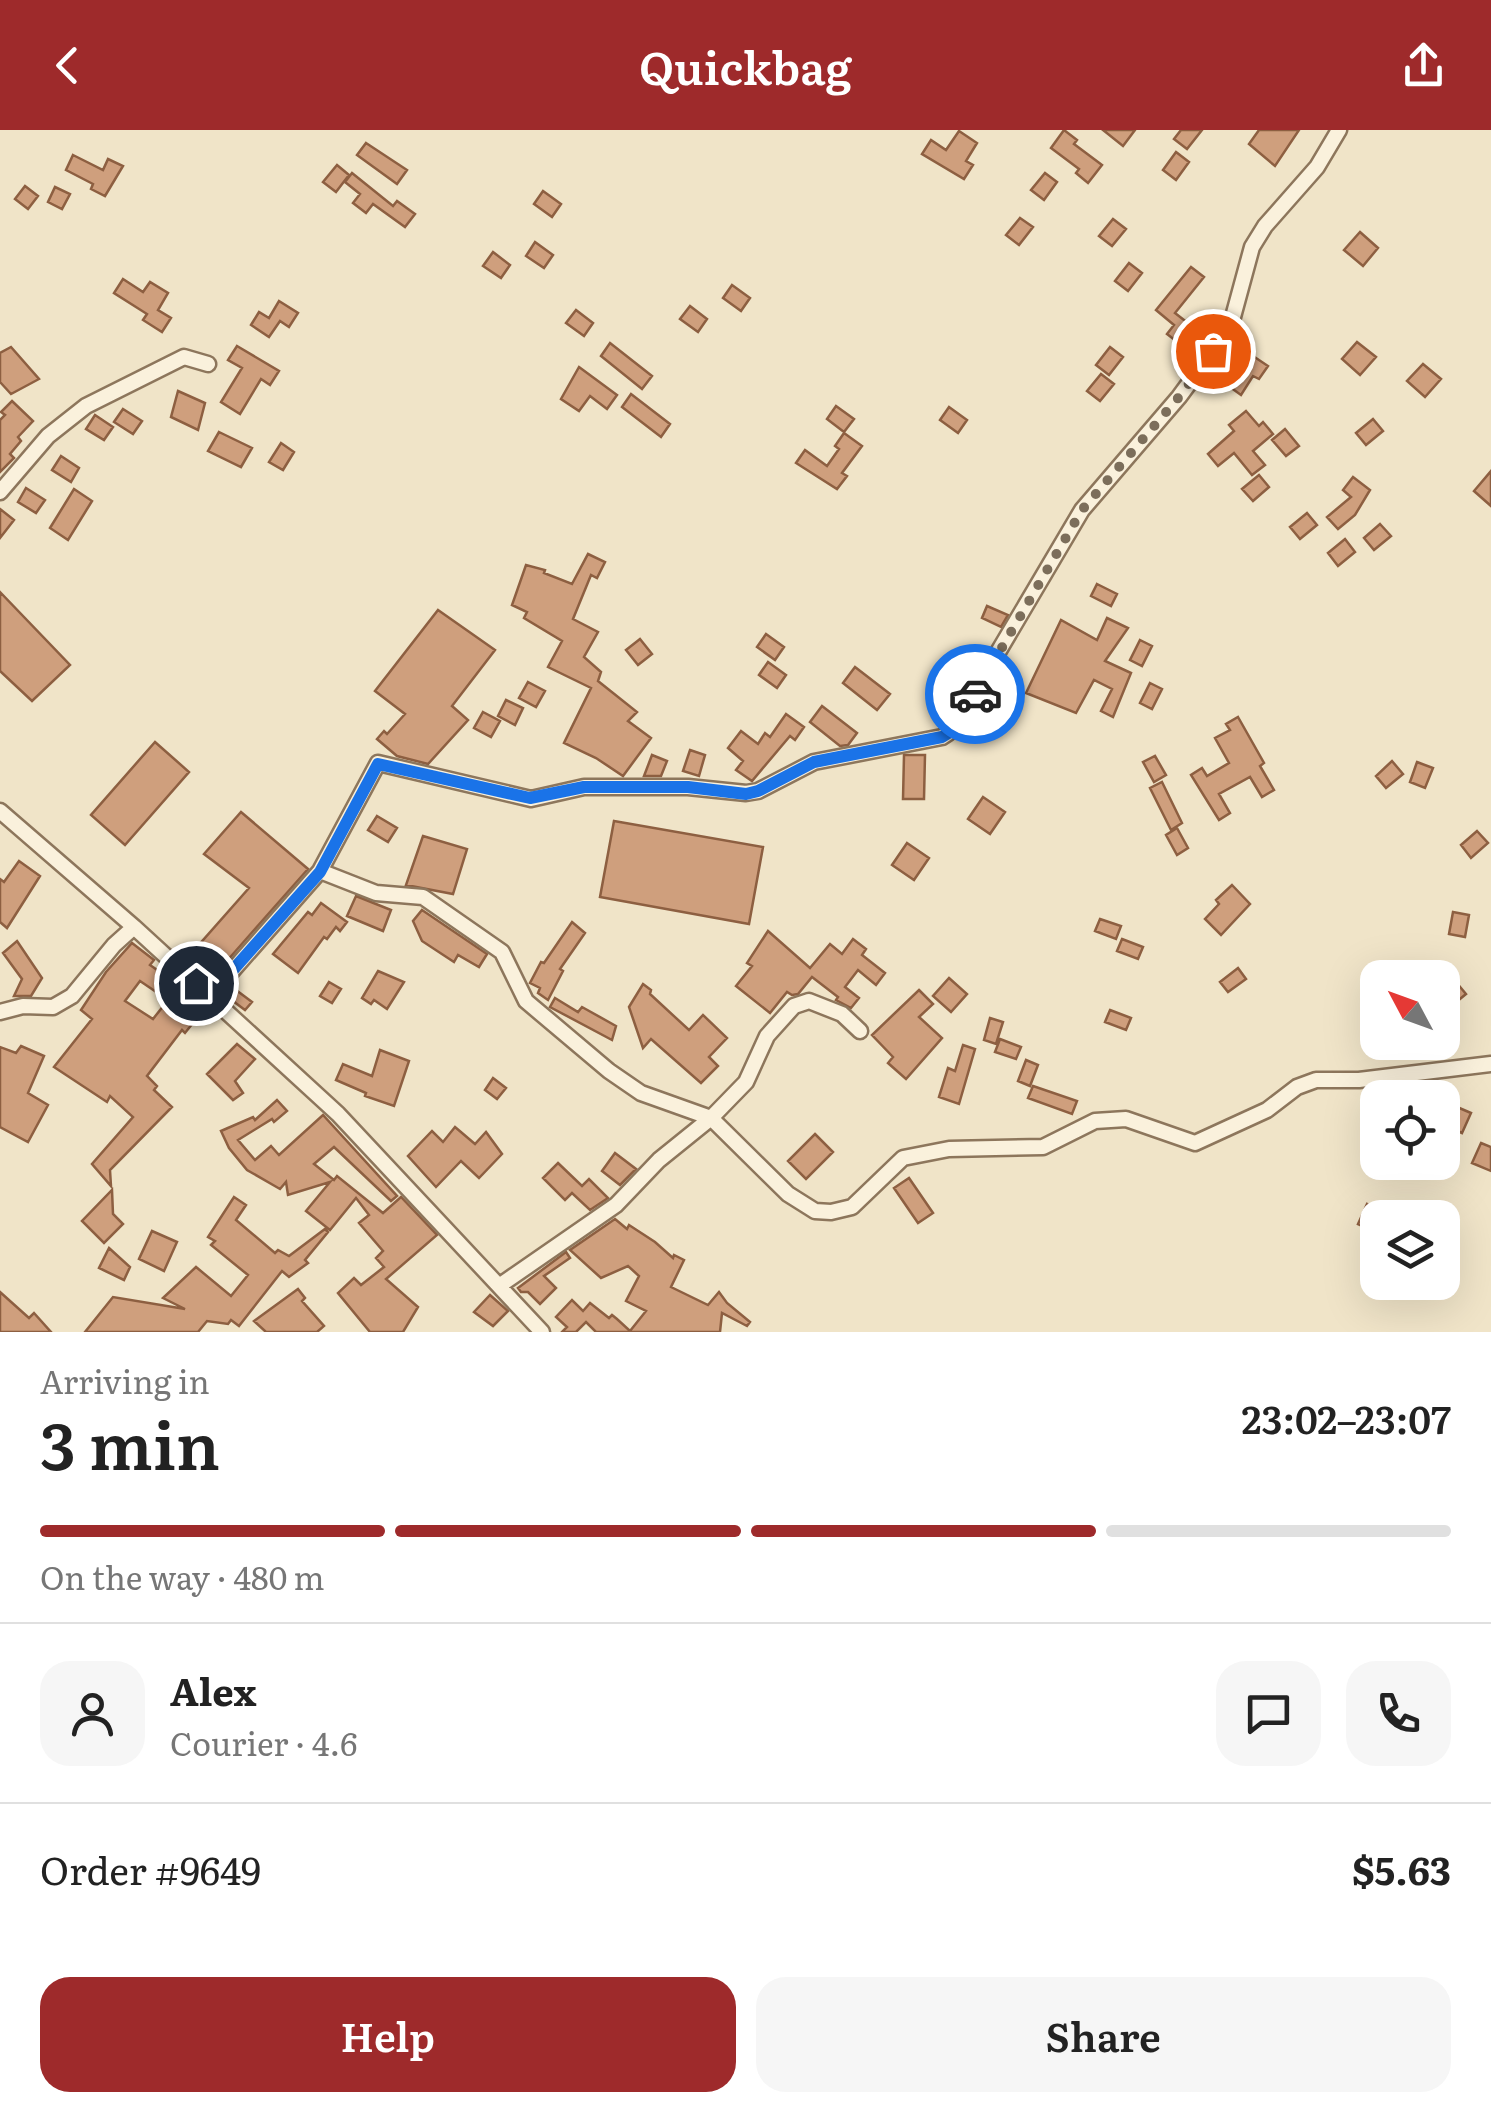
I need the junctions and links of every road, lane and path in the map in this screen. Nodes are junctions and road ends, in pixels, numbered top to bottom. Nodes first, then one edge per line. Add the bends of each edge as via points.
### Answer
1 (1339, 130) edge
2 (208, 364) dead end
3 (0, 492) edge
4 (0, 811) edge
5 (320, 872) junction
6 (134, 926) junction
7 (196, 983) junction
8 (0, 1012) edge
9 (860, 1031) dead end
10 (1491, 1064) edge
11 (710, 1118) junction
12 (499, 1286) junction
13 (542, 1332) edge

1 - 5 street via 1252,247 1230,328 1082,510 950,732 814,762 746,794 584,787 530,798 378,764
2 - 3 street via 184,357 86,406 48,436
4 - 6 street
5 - 7 street via 232,971
5 - 11 street via 376,894 423,897 502,952 526,1001 610,1071 641,1092
6 - 7 street
6 - 8 street via 72,996 53,1007
7 - 12 street via 338,1114
9 - 11 street via 842,1014 808,1001 794,1006 766,1036 746,1082
10 - 11 street via 1316,1080 1195,1142 1126,1119 1095,1121 1044,1147 903,1158 852,1207 831,1212 815,1211 788,1194
11 - 12 street via 616,1205
12 - 13 street

